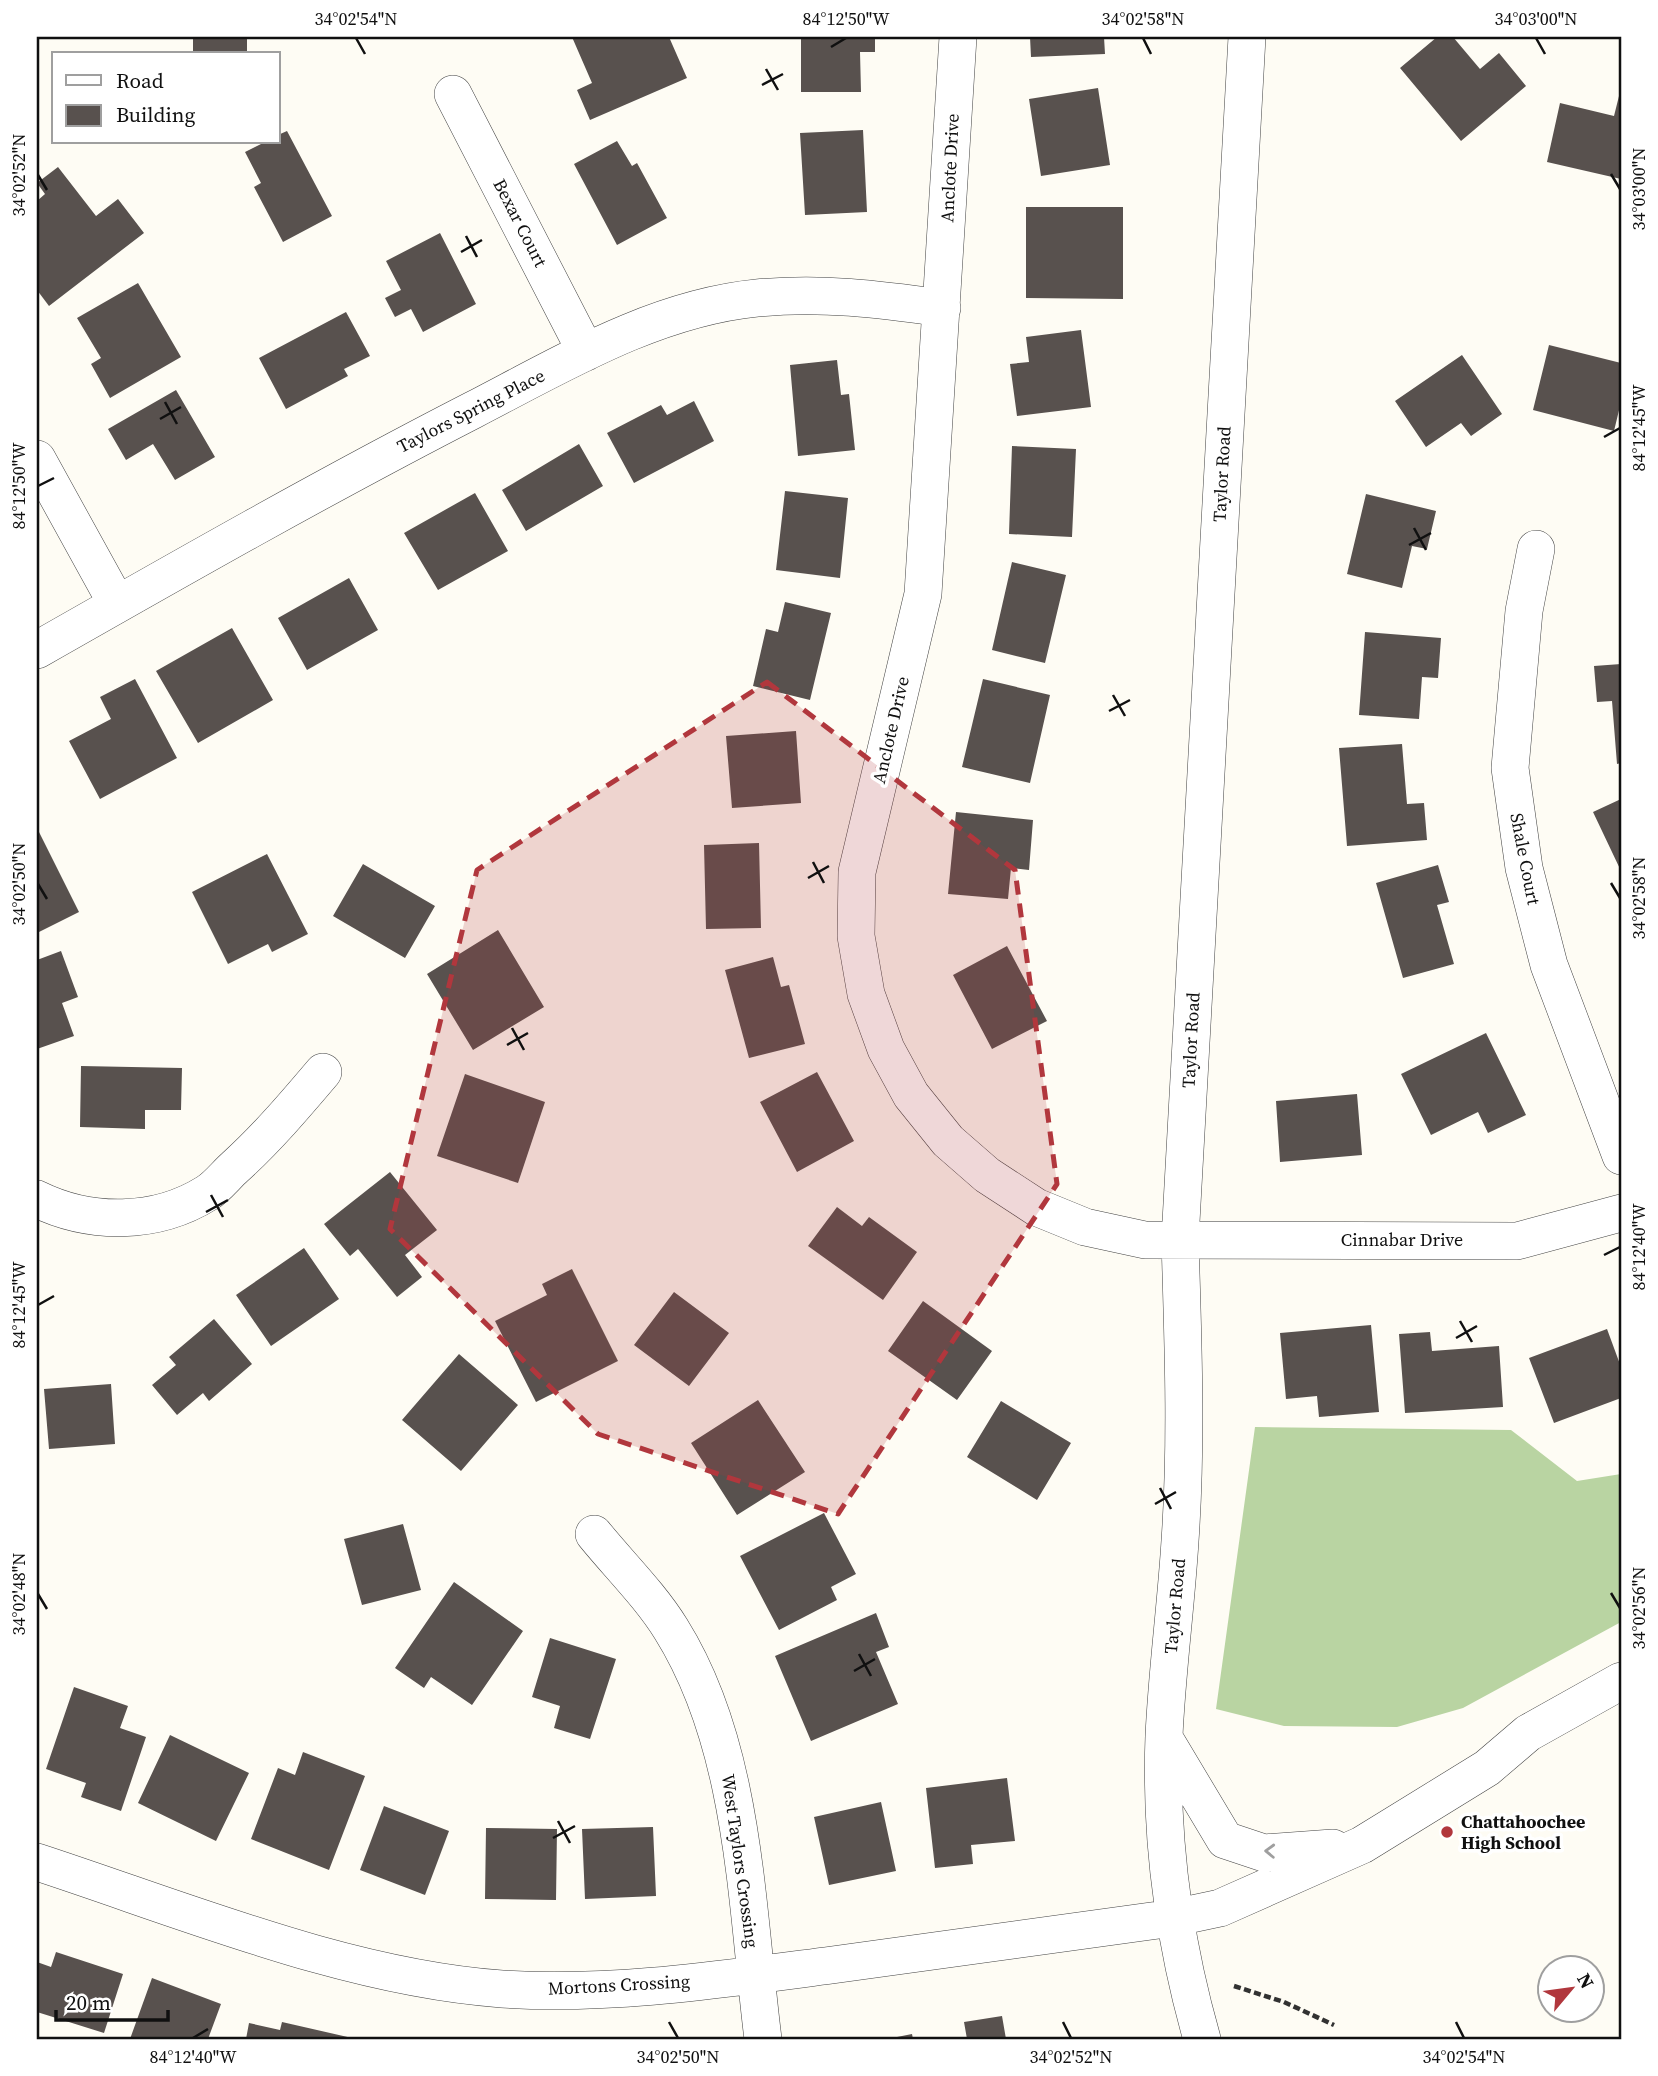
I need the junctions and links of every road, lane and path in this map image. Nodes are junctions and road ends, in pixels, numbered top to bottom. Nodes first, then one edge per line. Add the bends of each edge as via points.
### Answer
1 (958, 37) edge
2 (1247, 37) edge
3 (453, 94) dead end
4 (942, 308) junction
5 (586, 352) junction
6 (37, 459) edge
7 (1536, 549) dead end
8 (117, 604) junction
9 (37, 650) edge
10 (323, 1072) dead end
11 (1621, 1156) edge
12 (37, 1199) edge
13 (1621, 1213) edge
14 (1180, 1240) junction
15 (594, 1534) dead end
16 (1621, 1681) edge
17 (1164, 1737) junction
18 (1362, 1845) junction
19 (37, 1862) edge
20 (1173, 1918) junction
21 (755, 1975) junction
22 (1234, 1986) dead end
23 (1334, 2025) dead end
24 (763, 2039) edge
25 (1202, 2039) edge

1 - 4 street, Anclote Drive
2 - 14 street, Taylor Road
3 - 5 street, Bexar Court
4 - 5 street, Taylors Spring Place via 853,295 755,298 668,317
4 - 14 street, Anclote Drive via 923,594 857,872 856,936 866,994 886,1049 911,1095 948,1141 987,1175 1036,1207 1085,1227 1145,1240
5 - 8 street, Taylors Spring Place via 321,488
6 - 8 street
7 - 11 street, Shale Court via 1524,611 1510,768 1524,868 1549,965
8 - 9 street, Taylors Spring Place
10 - 12 street via 270,1135 208,1192 156,1215 98,1219
13 - 14 street, Cinnabar Drive via 1517,1241
14 - 17 street, Taylor Road via 1181,1526
15 - 21 street, West Taylors Crossing via 670,1629 713,1713 732,1785
16 - 18 street, Mortons Crossing via 1528,1733 1487,1768
18 -> 17 street via 1264,1853 1225,1840
17 - 20 street, Taylor Road
18 - 20 street, Mortons Crossing via 1220,1908
19 - 21 street, Mortons Crossing via 318,1954 425,1979 501,1989 578,1991
20 - 21 street, Mortons Crossing
20 - 25 street, Taylor Road
21 - 24 street, West Taylors Crossing
22 - 23 path

